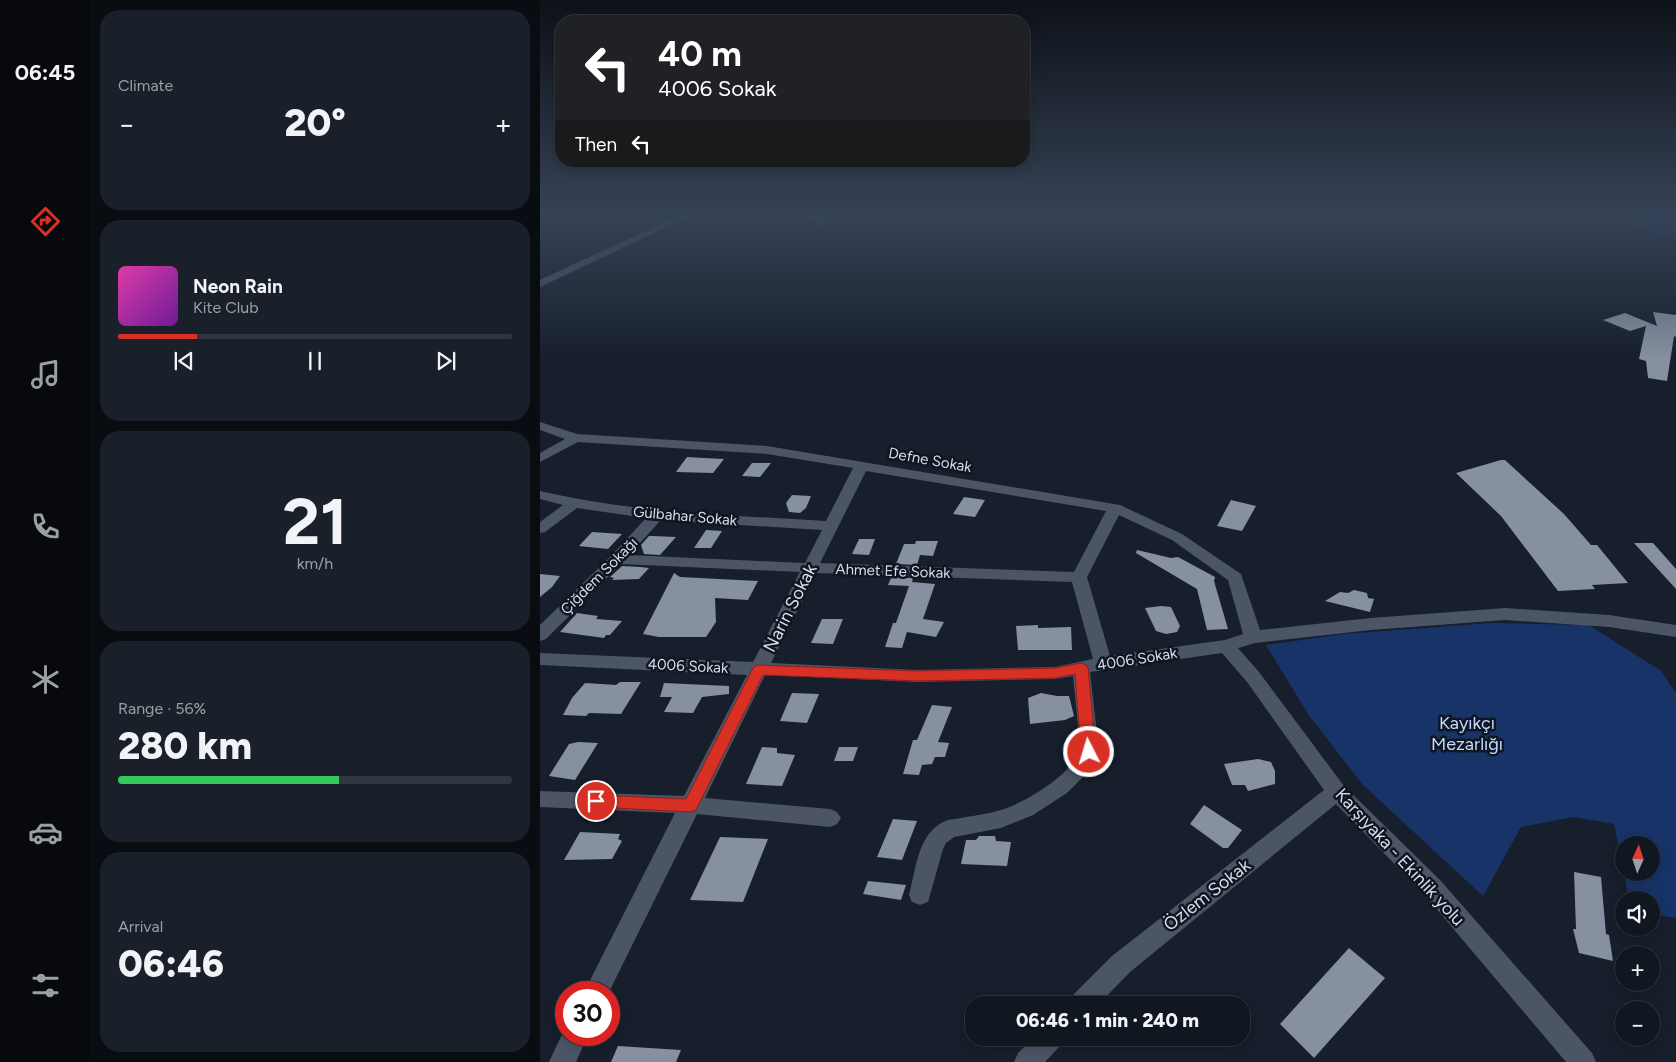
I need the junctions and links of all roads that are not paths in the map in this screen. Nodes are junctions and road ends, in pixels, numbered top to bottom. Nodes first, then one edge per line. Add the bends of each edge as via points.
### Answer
1 (588, 262) edge
2 (540, 284) edge
3 (540, 426) edge
4 (576, 438) junction
5 (540, 458) edge
6 (862, 465) junction
7 (540, 495) edge
8 (574, 503) junction
9 (1115, 508) junction
10 (657, 516) junction
11 (831, 526) junction
12 (540, 529) edge
13 (617, 559) junction
14 (810, 568) junction
15 (1079, 577) junction
16 (1676, 631) edge
17 (540, 635) edge
18 (1253, 637) junction
19 (1226, 646) junction
20 (540, 659) edge
21 (1103, 663) junction
22 (1081, 668) junction
23 (758, 670) junction
24 (1338, 792) junction
25 (540, 799) edge
26 (690, 805) junction
27 (830, 818) dead end
28 (920, 895) dead end
29 (602, 981) edge
30 (1090, 996) edge
31 (570, 1046) edge
32 (1042, 1046) edge
33 (562, 1062) edge
34 (1027, 1062) edge
35 (1583, 1062) edge

1 - 2 street
3 - 4 street, Defne Sokak
4 - 5 street
4 - 6 street, Defne Sokak via 767,450
6 - 9 street, Defne Sokak
6 - 11 street, Narin Sokak
7 - 8 street, Gülbahar Sokak
8 - 10 street, Gülbahar Sokak
8 - 12 street
9 - 15 street
9 - 18 street, Defne Sokak via 1177,537 1235,578
10 - 11 street, Gülbahar Sokak
10 - 13 street, Çiğdem Sokağı
11 - 14 street, Narin Sokak
13 - 14 street, Ahmet Efe Sokak
13 - 17 street, Çiğdem Sokağı
14 - 15 street, Ahmet Efe Sokak
14 - 23 street, Narin Sokak
15 - 21 street
16 - 18 street, 4006 Sokak via 1609,620 1505,614
18 - 19 street, 4006 Sokak
19 - 21 street, 4006 Sokak
19 - 24 street, Karşıyaka - Ekinlik yolu via 1253,677
20 - 23 street, 4006 Sokak
21 - 22 street, 4006 Sokak
22 - 23 street, 4006 Sokak via 1055,673 918,676
22 - 28 street via 1089,752 1076,771 1060,787 1026,808 1001,819 948,829 932,848
23 - 26 street, Narin Sokak
24 - 30 street, Özlem Sokak via 1121,964
24 - 35 street, Karşıyaka - Ekinlik yolu via 1432,887
25 - 26 street
26 - 27 street
26 - 29 street, Narin Sokak
31 - 33 street
32 - 34 street

